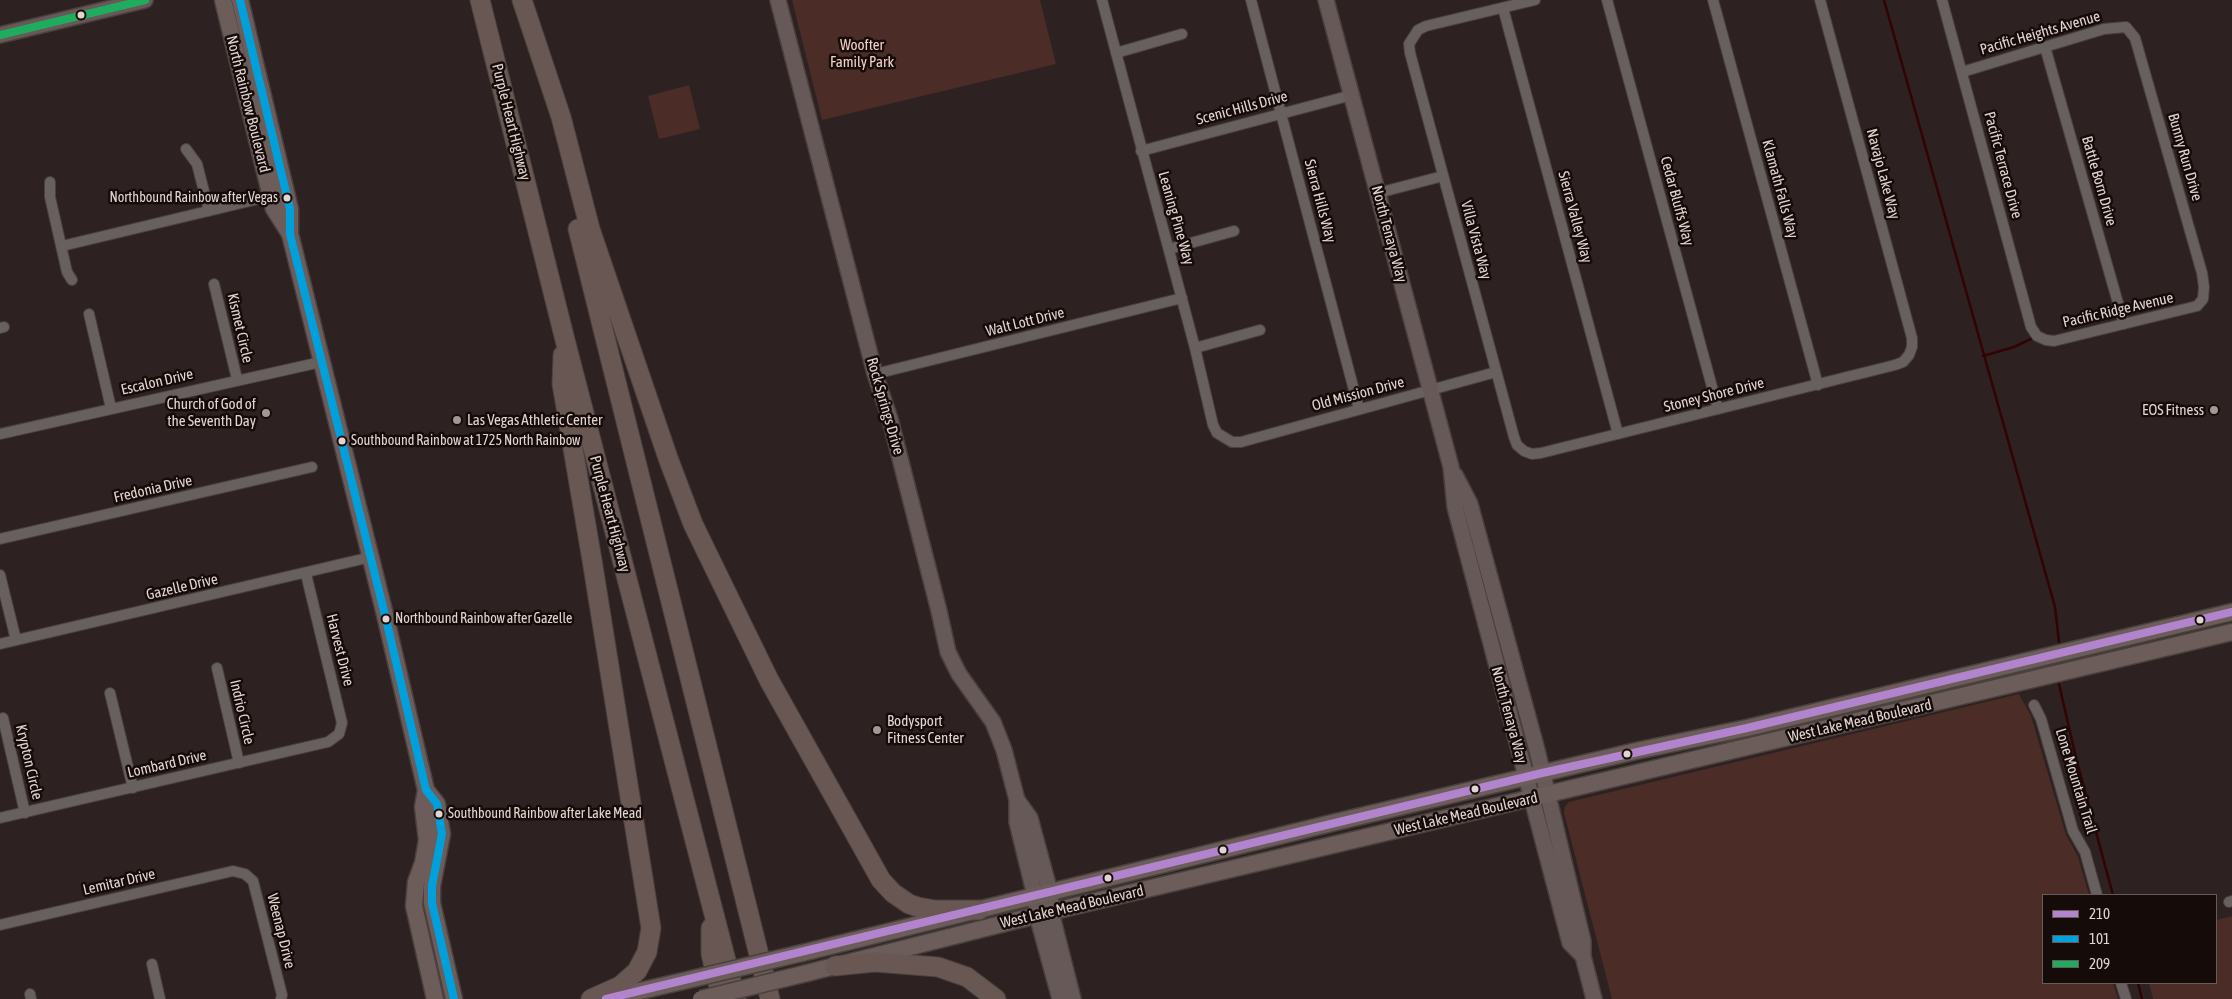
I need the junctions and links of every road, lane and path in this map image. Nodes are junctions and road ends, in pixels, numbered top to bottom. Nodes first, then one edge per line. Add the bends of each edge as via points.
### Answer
1 (145, 0) edge
2 (223, 0) edge
3 (240, 0) edge
4 (480, 0) edge
5 (521, 0) edge
6 (778, 0) edge
7 (1102, 0) edge
8 (1251, 0) edge
9 (1326, 0) edge
10 (1535, 0) edge
11 (1607, 0) edge
12 (1713, 0) edge
13 (1820, 0) edge
14 (1942, 0) edge
15 (1503, 8) junction
16 (2126, 27) joint
17 (1182, 34) dead end
18 (0, 35) edge
19 (2045, 47) junction
20 (1116, 53) junction
21 (1962, 72) junction
22 (1352, 95) junction
23 (1281, 113) junction
24 (186, 149) dead end
25 (1141, 151) junction
26 (1443, 176) junction
27 (50, 182) dead end
28 (1378, 193) junction
29 (271, 196) junction
30 (209, 211) junction
31 (1234, 231) dead end
32 (290, 234) junction
33 (62, 246) junction
34 (1169, 249) junction
35 (72, 280) dead end
36 (214, 284) dead end
37 (1182, 298) junction
38 (2203, 299) joint
39 (89, 314) dead end
40 (2124, 324) junction
41 (1260, 330) dead end
42 (564, 336) junction
43 (2037, 336) joint
44 (1195, 348) junction
45 (1909, 355) joint
46 (321, 362) junction
47 (1496, 372) junction
48 (875, 374) junction
49 (236, 379) junction
50 (1818, 385) junction
51 (1431, 390) junction
52 (112, 408) junction
53 (1359, 409) junction
54 (1718, 409) junction
55 (0, 434) edge
56 (1618, 434) junction
57 (1227, 440) joint
58 (1524, 450) joint
59 (312, 467) dead end
60 (1451, 467) junction
61 (1455, 507) junction
62 (1479, 538) junction
63 (0, 539) edge
64 (1467, 555) junction
65 (371, 557) junction
66 (306, 574) junction
67 (0, 575) edge
68 (1496, 601) junction
69 (2232, 612) edge
70 (2208, 618) junction
71 (2232, 632) edge
72 (16, 640) junction
73 (0, 644) edge
74 (2096, 645) junction
75 (2155, 651) junction
76 (2007, 666) junction
77 (217, 668) dead end
78 (2030, 681) junction
79 (110, 694) dead end
80 (2034, 705) dead end
81 (1924, 706) junction
82 (3, 718) dead end
83 (1748, 728) junction
84 (339, 734) joint
85 (1752, 746) junction
86 (239, 763) junction
87 (1534, 775) junction
88 (132, 788) junction
89 (426, 790) junction
90 (1539, 797) junction
91 (1423, 802) junction
92 (25, 813) junction
93 (0, 818) edge
94 (1336, 822) junction
95 (1278, 837) junction
96 (1341, 844) junction
97 (1211, 853) junction
98 (1281, 858) junction
99 (1217, 873) junction
100 (245, 874) joint
101 (1142, 891) junction
102 (1042, 894) junction
103 (2097, 894) edge
104 (712, 904) junction
105 (979, 910) junction
106 (1044, 913) junction
107 (0, 925) edge
108 (152, 964) dead end
109 (835, 966) junction
110 (2122, 984) edge
111 (160, 999) edge
112 (281, 999) edge
113 (434, 999) edge
114 (454, 999) edge
115 (591, 999) edge
116 (606, 999) edge
117 (701, 999) edge
118 (722, 999) edge
119 (736, 999) edge
120 (770, 999) edge
121 (996, 999) edge
122 (1060, 999) edge
123 (1073, 999) edge
124 (1594, 999) edge
125 (2126, 999) edge

1 - 18 main road
2 - 29 main road, North Rainbow Boulevard
3 - 32 main road, North Rainbow Boulevard via 290,209
4 - 42 highway, Purple Heart Highway
5 - 105 highway via 561,117 593,237 668,458 693,524 765,671 881,880 893,893 918,907
5 - 120 highway
6 - 48 main road, Rock Springs Drive
7 - 20 street, Leaning Pine Way
8 - 23 street, Sierra Hills Way
9 - 22 main road, North Tenaya Way
10 - 15 street
11 - 54 street, Cedar Bluffs Way
12 - 50 street, Klamath Falls Way
13 - 45 street, Navajo Lake Way via 1912,338
14 - 21 street, Pacific Terrace Drive
15 - 26 street, Villa Vista Way via 1426,26 1413,35 1409,44
15 - 56 street, Sierra Valley Way
16 - 19 street, Pacific Heights Avenue via 2104,29
16 - 38 street, Bunny Run Drive via 2135,38 2199,264
17 - 20 street
19 - 21 street, Pacific Heights Avenue
19 - 40 street, Battle Born Drive
20 - 25 street, Leaning Pine Way
21 - 43 street, Pacific Terrace Drive via 2031,327
22 - 23 street, Scenic Hills Drive
22 - 28 main road, North Tenaya Way
23 - 25 street, Scenic Hills Drive
23 - 53 street, Sierra Hills Way
24 - 30 street via 197,164
25 - 34 street, Leaning Pine Way
26 - 28 street
26 - 47 street, Villa Vista Way
27 - 33 street via 50,197
28 - 51 main road, North Tenaya Way
29 - 30 street
29 - 32 main road, North Rainbow Boulevard via 274,209
30 - 33 street
31 - 34 street
32 - 46 main road, North Rainbow Boulevard
33 - 35 street via 67,272
34 - 37 street, Leaning Pine Way
36 - 49 street, Kismet Circle
37 - 44 street, Leaning Pine Way
37 - 48 street, Walt Lott Drive
38 - 40 street, Pacific Ridge Avenue via 2191,308
39 - 52 street
40 - 43 street, Pacific Ridge Avenue via 2054,341
41 - 44 street
42 - 104 highway, Purple Heart Highway
42 - 115 highway via 562,384 651,928 648,952 637,971 620,986
44 - 57 street, Leaning Pine Way via 1213,425 1217,433
45 - 50 street, Stoney Shore Drive via 1895,365
46 - 49 street, Escalon Drive
46 - 65 main road, North Rainbow Boulevard
47 - 51 street, Old Mission Drive
47 - 58 street, Villa Vista Way via 1514,437
48 - 102 main road, Rock Springs Drive via 890,419 948,652 998,732 1018,800 1017,822
49 - 52 street, Escalon Drive
50 - 54 street, Stoney Shore Drive
51 - 53 street, Old Mission Drive
51 - 60 main road, North Tenaya Way
52 - 55 street, Escalon Drive
53 - 57 street, Old Mission Drive via 1241,442
54 - 56 street, Stoney Shore Drive
56 - 58 street, Stoney Shore Drive via 1541,453 1532,454
59 - 63 street, Fredonia Drive
60 - 61 main road, North Tenaya Way
60 - 62 main road, North Tenaya Way via 1470,504
61 - 62 main road via 1472,536
61 - 64 main road, North Tenaya Way
62 - 68 main road, North Tenaya Way
64 - 68 main road via 1476,559
64 - 87 main road, North Tenaya Way
65 - 66 street, Gazelle Drive
65 - 89 main road, North Rainbow Boulevard
66 - 72 street, Gazelle Drive
66 - 84 street, Harvest Drive via 342,723
67 - 72 street
68 - 87 main road, North Tenaya Way
69 - 70 main road, West Lake Mead Boulevard
70 - 74 main road, West Lake Mead Boulevard
70 - 75 main road via 2207,626
71 - 75 main road, West Lake Mead Boulevard
72 - 73 street, Gazelle Drive
74 - 76 main road, West Lake Mead Boulevard
74 - 78 main road via 2083,656 2017,672 2017,679
75 - 78 main road, West Lake Mead Boulevard
76 - 81 main road via 1998,678 1956,689
76 - 83 main road, West Lake Mead Boulevard
77 - 86 street, Indrio Circle
78 - 81 main road, West Lake Mead Boulevard
79 - 88 street
80 - 103 street, Lone Mountain Trail via 2041,719 2073,831 2085,852
81 - 85 main road, West Lake Mead Boulevard
82 - 92 street, Krypton Circle
83 - 85 main road
83 - 87 main road, West Lake Mead Boulevard
84 - 86 street, Lombard Drive via 328,742
85 - 90 main road, West Lake Mead Boulevard
86 - 88 street, Lombard Drive
87 - 90 main road, North Tenaya Way
87 - 91 main road, West Lake Mead Boulevard
88 - 92 street, Lombard Drive
89 - 113 main road, North Rainbow Boulevard via 423,807 428,831 427,846 416,882 414,906
89 - 114 main road, North Rainbow Boulevard via 437,804 442,834 432,903
90 - 96 main road, West Lake Mead Boulevard
90 - 124 main road, North Tenaya Way via 1570,943 1583,956
91 - 94 main road, West Lake Mead Boulevard
91 - 96 main road via 1378,824 1345,833 1341,836
92 - 93 street, Lombard Drive
94 - 95 main road, West Lake Mead Boulevard
94 - 98 main road via 1329,837 1296,846
95 - 97 main road, West Lake Mead Boulevard
95 - 99 main road via 1253,854 1224,862
96 - 98 main road, West Lake Mead Boulevard
97 - 101 main road via 1209,866 1168,877
97 - 102 main road, West Lake Mead Boulevard
98 - 99 main road, West Lake Mead Boulevard
99 - 101 main road, West Lake Mead Boulevard
100 - 107 street, Lemitar Drive via 233,871
100 - 112 street, Weenap Drive via 253,881
101 - 106 main road, West Lake Mead Boulevard
102 - 105 main road, West Lake Mead Boulevard
102 - 106 main road, Rock Springs Drive
104 - 118 highway via 711,954
104 - 119 highway, Purple Heart Highway
105 - 116 main road, West Lake Mead Boulevard, bridge
106 - 109 main road, West Lake Mead Boulevard
106 - 122 main road, Rock Springs Drive
106 - 123 main road, Rock Springs Drive
108 - 111 street
109 - 117 main road, West Lake Mead Boulevard, bridge
109 - 121 highway via 875,962 938,967 967,977
110 - 125 street

